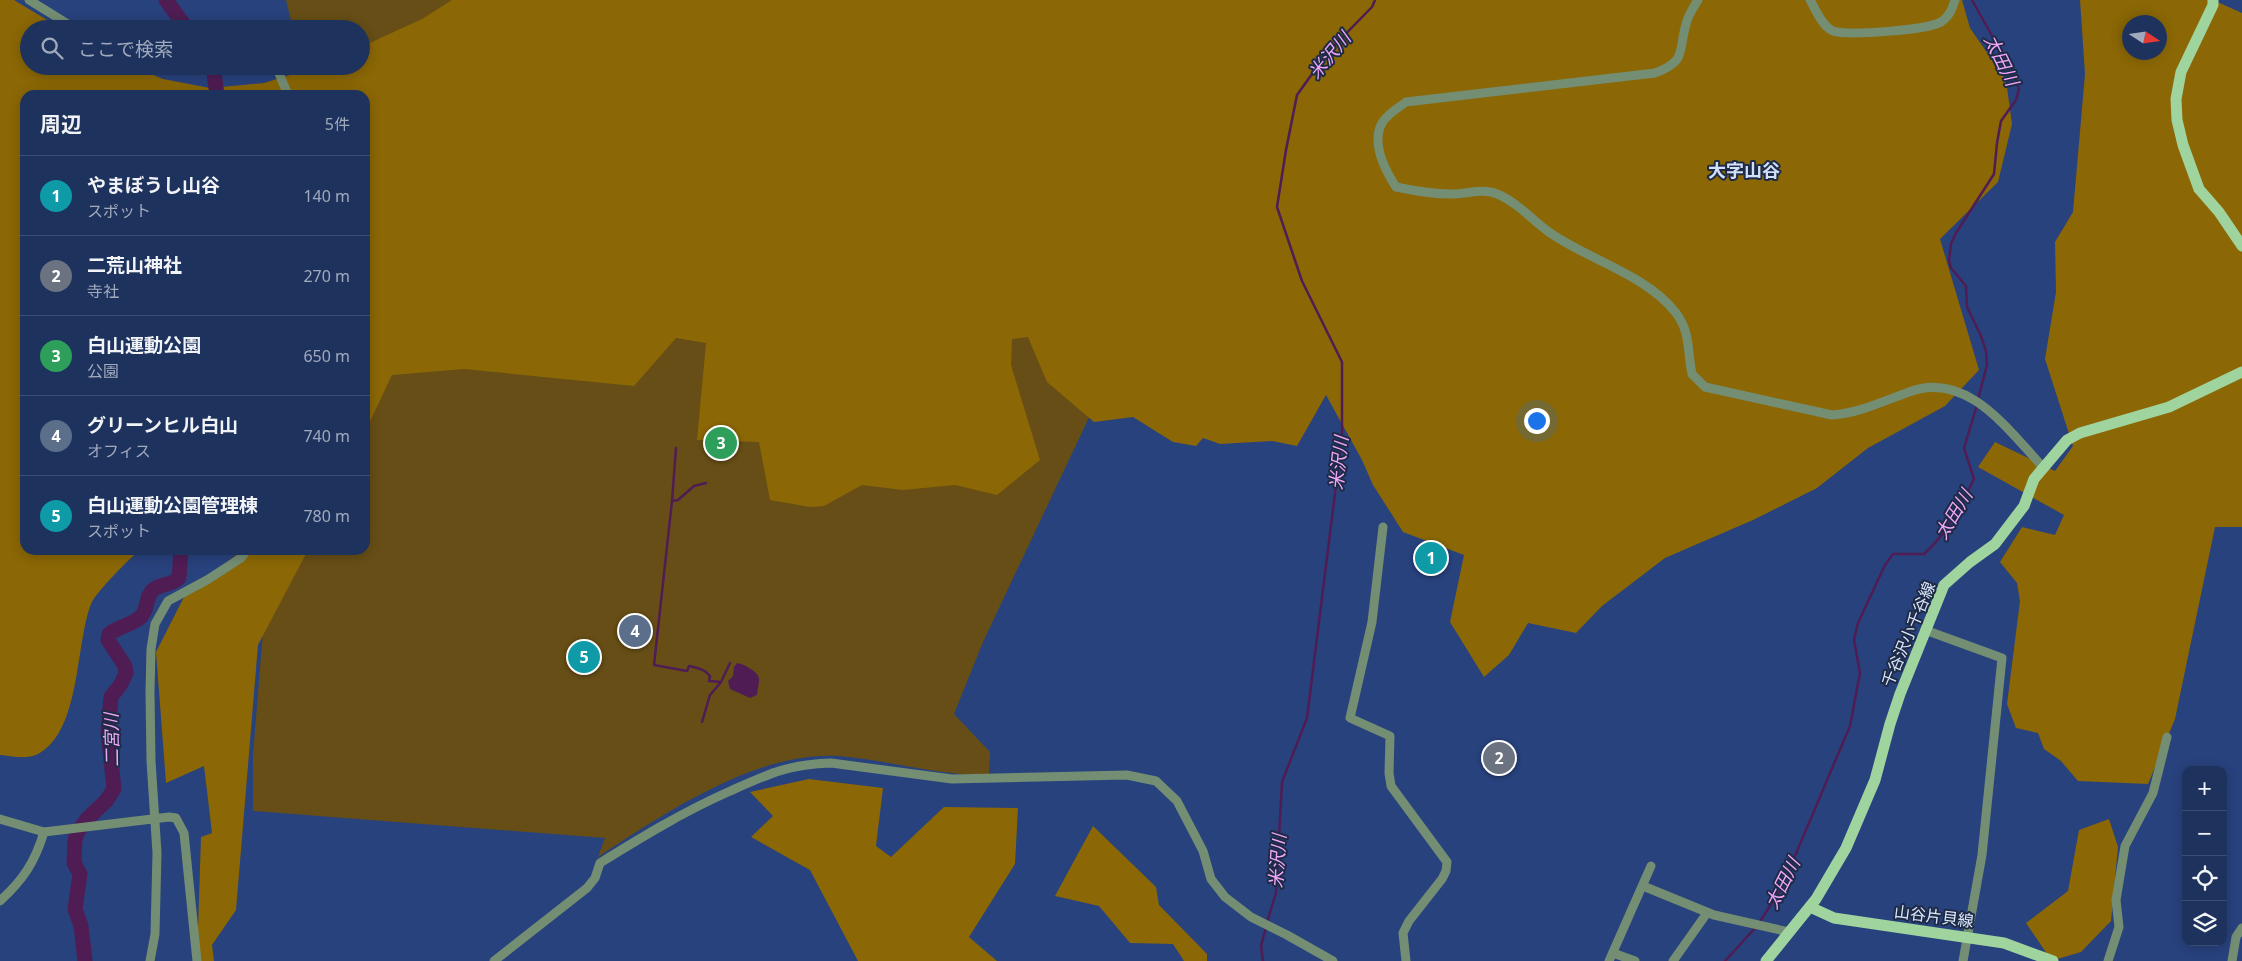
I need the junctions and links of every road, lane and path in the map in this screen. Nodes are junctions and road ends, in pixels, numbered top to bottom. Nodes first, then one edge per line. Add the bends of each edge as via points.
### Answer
1 (29, 0) edge
2 (1698, 0) edge
3 (1810, 0) edge
4 (1955, 0) edge
5 (2213, 0) edge
6 (61, 20) edge
7 (280, 75) edge
8 (286, 90) edge
9 (2242, 246) edge
10 (2242, 372) edge
11 (2043, 467) junction
12 (1383, 527) dead end
13 (243, 555) edge
14 (1925, 630) junction
15 (2167, 737) dead end
16 (0, 819) edge
17 (155, 819) junction
18 (44, 832) junction
19 (1651, 866) dead end
20 (1643, 886) junction
21 (0, 901) edge
22 (1810, 907) junction
23 (1707, 913) junction
24 (2242, 928) edge
25 (1789, 932) junction
26 (1967, 936) junction
27 (1611, 957) edge
28 (150, 961) edge
29 (197, 961) edge
30 (494, 961) edge
31 (1333, 961) edge
32 (1406, 961) edge
33 (1635, 961) edge
34 (1673, 961) edge
35 (1766, 961) edge
36 (1963, 961) edge
37 (2054, 961) edge
38 (2108, 961) edge
39 (2232, 961) edge

1 - 6 street
2 - 11 street via 1686,24 1681,53 1670,67 1655,73 1406,102 1392,112 1382,124 1379,134 1380,154 1396,187 1417,192 1453,194 1485,191 1497,194 1550,233 1660,296 1684,327 1692,374 1705,387 1832,415 1846,414 1929,387 1961,392 1985,408
3 - 4 street via 1824,24 1832,30 1851,34 1928,27 1941,22 1952,12
5 - 9 main road via 2181,72 2176,99 2177,120 2199,189
7 - 8 street
10 - 11 main road, 千谷沢小千谷線 via 2169,407 2080,433 2067,440
11 - 14 main road, 千谷沢小千谷線 via 2034,479 2024,506 1996,544 1944,586
12 - 32 street via 1372,622 1350,718 1390,736 1391,786 1447,862 1442,879 1404,933
13 - 17 street via 168,601 155,624 150,692
14 - 22 main road, 千谷沢小千谷線 via 1890,724 1875,780 1846,848
14 - 26 street via 2002,658 1982,855
15 - 38 street via 2153,793 2125,846 2116,900 2119,927
16 - 18 street
17 - 18 street
17 - 28 street via 156,909 154,949
17 - 29 street via 176,818 182,827
18 - 21 street via 20,882
19 - 20 street
20 - 23 street
20 - 27 street
22 - 25 main road, 千谷沢小千谷線
22 - 26 main road, 山谷片貝線 via 1834,918
23 - 25 street
23 - 34 street
24 - 39 street via 2236,937
25 - 35 main road, 千谷沢小千谷線
26 - 36 street
26 - 37 main road, 山谷片貝線 via 2004,943
27 - 33 street
30 - 31 street via 587,888 600,864 688,809 763,775 811,764 831,764 952,779 1127,775 1156,781 1178,801 1212,880 1225,897 1251,917

